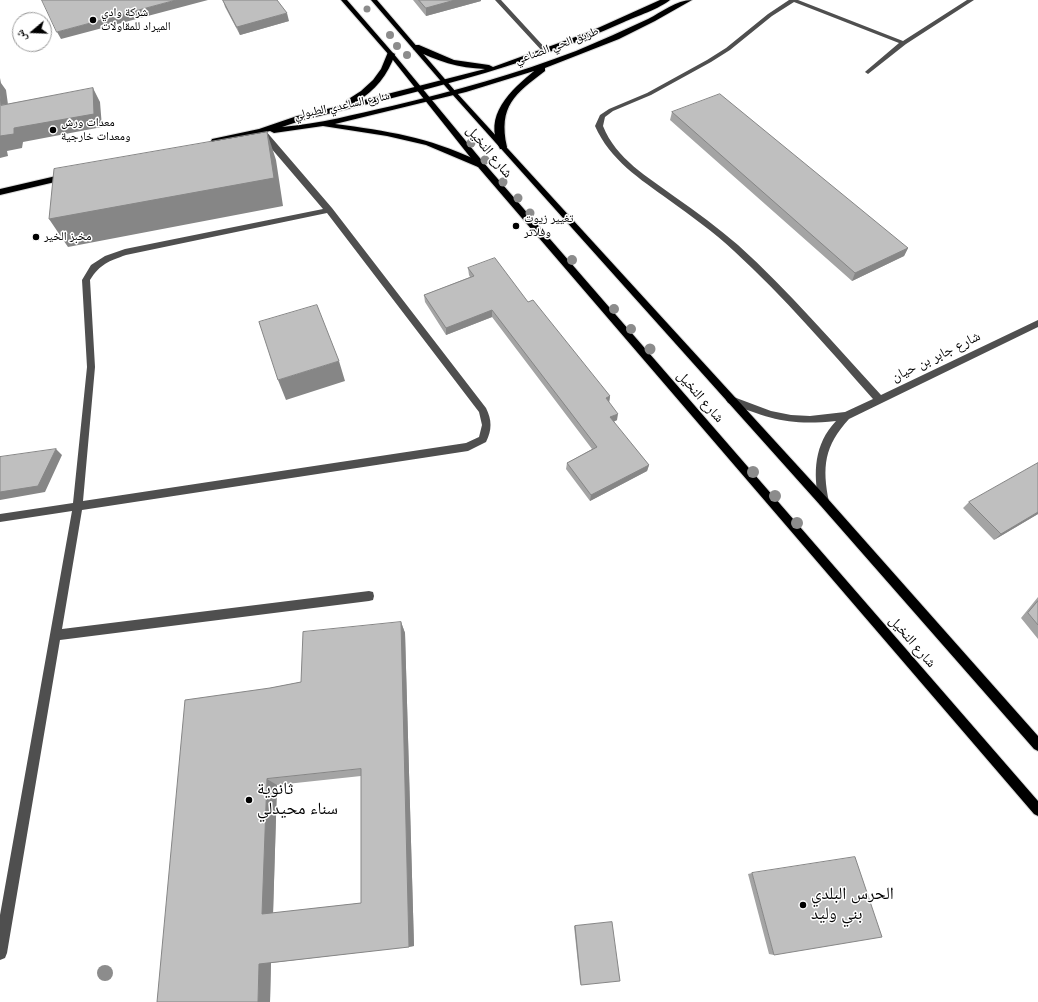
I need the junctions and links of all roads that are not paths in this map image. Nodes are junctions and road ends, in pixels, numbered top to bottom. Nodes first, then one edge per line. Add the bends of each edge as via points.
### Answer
1 (344, 0) edge
2 (374, 0) edge
3 (498, 0) edge
4 (666, 0) edge
5 (688, 0) edge
6 (793, 0) edge
7 (971, 0) edge
8 (904, 43) junction
9 (416, 47) junction
10 (545, 51) junction
11 (391, 54) junction
12 (546, 66) junction
13 (498, 68) junction
14 (868, 72) dead end
15 (444, 83) junction
16 (419, 89) junction
17 (454, 93) junction
18 (428, 100) junction
19 (338, 108) junction
20 (320, 124) junction
21 (261, 131) junction
22 (207, 143) edge
23 (503, 147) junction
24 (482, 165) junction
25 (77, 174) edge
26 (0, 192) edge
27 (329, 210) junction
28 (1038, 323) edge
29 (731, 400) junction
30 (880, 400) junction
31 (846, 416) junction
32 (824, 502) junction
33 (78, 506) junction
34 (0, 518) edge
35 (369, 596) dead end
36 (55, 635) junction
37 (1038, 745) edge
38 (1038, 810) edge
39 (0, 953) edge

1 - 11 main road, شارع النخيل
2 - 9 main road, شارع النخيل
3 - 10 street
4 - 10 highway, طريق الحي الصناعي via 592,34
5 - 12 highway, طريق الحي الصناعي via 613,38
6 - 8 street
6 - 30 street via 710,61 649,94 611,110 602,116 599,126 609,145 628,165 740,251
7 - 8 street
8 - 14 street
9 - 13 highway via 438,59 452,63
9 - 15 main road, شارع النخيل
10 - 13 highway, طريق الحي الصناعي
11 - 16 main road, شارع النخيل
11 - 19 highway via 388,64 375,83 352,101
12 - 17 highway, طريق الحي الصناعي
12 - 23 highway via 512,94 502,108 498,130
13 - 15 highway, طريق الحي الصناعي
15 - 16 highway, طريق الحي الصناعي
15 - 17 main road, شارع النخيل
16 - 18 main road, شارع النخيل
16 - 19 highway, شارع الساعدي الطبولي
17 - 18 highway, طريق الحي الصناعي
17 - 23 main road, شارع النخيل
18 - 20 highway, شارع الساعدي الطبولي
18 - 24 main road, شارع النخيل
19 - 21 highway, شارع الساعدي الطبولي via 289,120
20 - 21 highway, شارع الساعدي الطبولي
20 - 24 highway via 390,134 422,142
21 - 22 highway, شارع الساعدي الطبولي
21 - 27 street
23 - 29 main road, شارع النخيل
24 - 38 main road, شارع النخيل
25 - 26 highway
27 - 33 street via 125,252 108,258 94,267 86,280 92,367
27 - 33 street via 483,411 487,425 482,439 468,447
28 - 30 street, شارع جابر بن حيان
29 - 31 street via 770,415 790,419 810,420
29 - 32 main road, شارع النخيل
30 - 31 street, شارع جابر بن حيان
31 - 32 street via 829,436 823,449 819,483
32 - 37 main road, شارع النخيل
33 - 34 street
33 - 36 street
35 - 36 street
36 - 39 street

